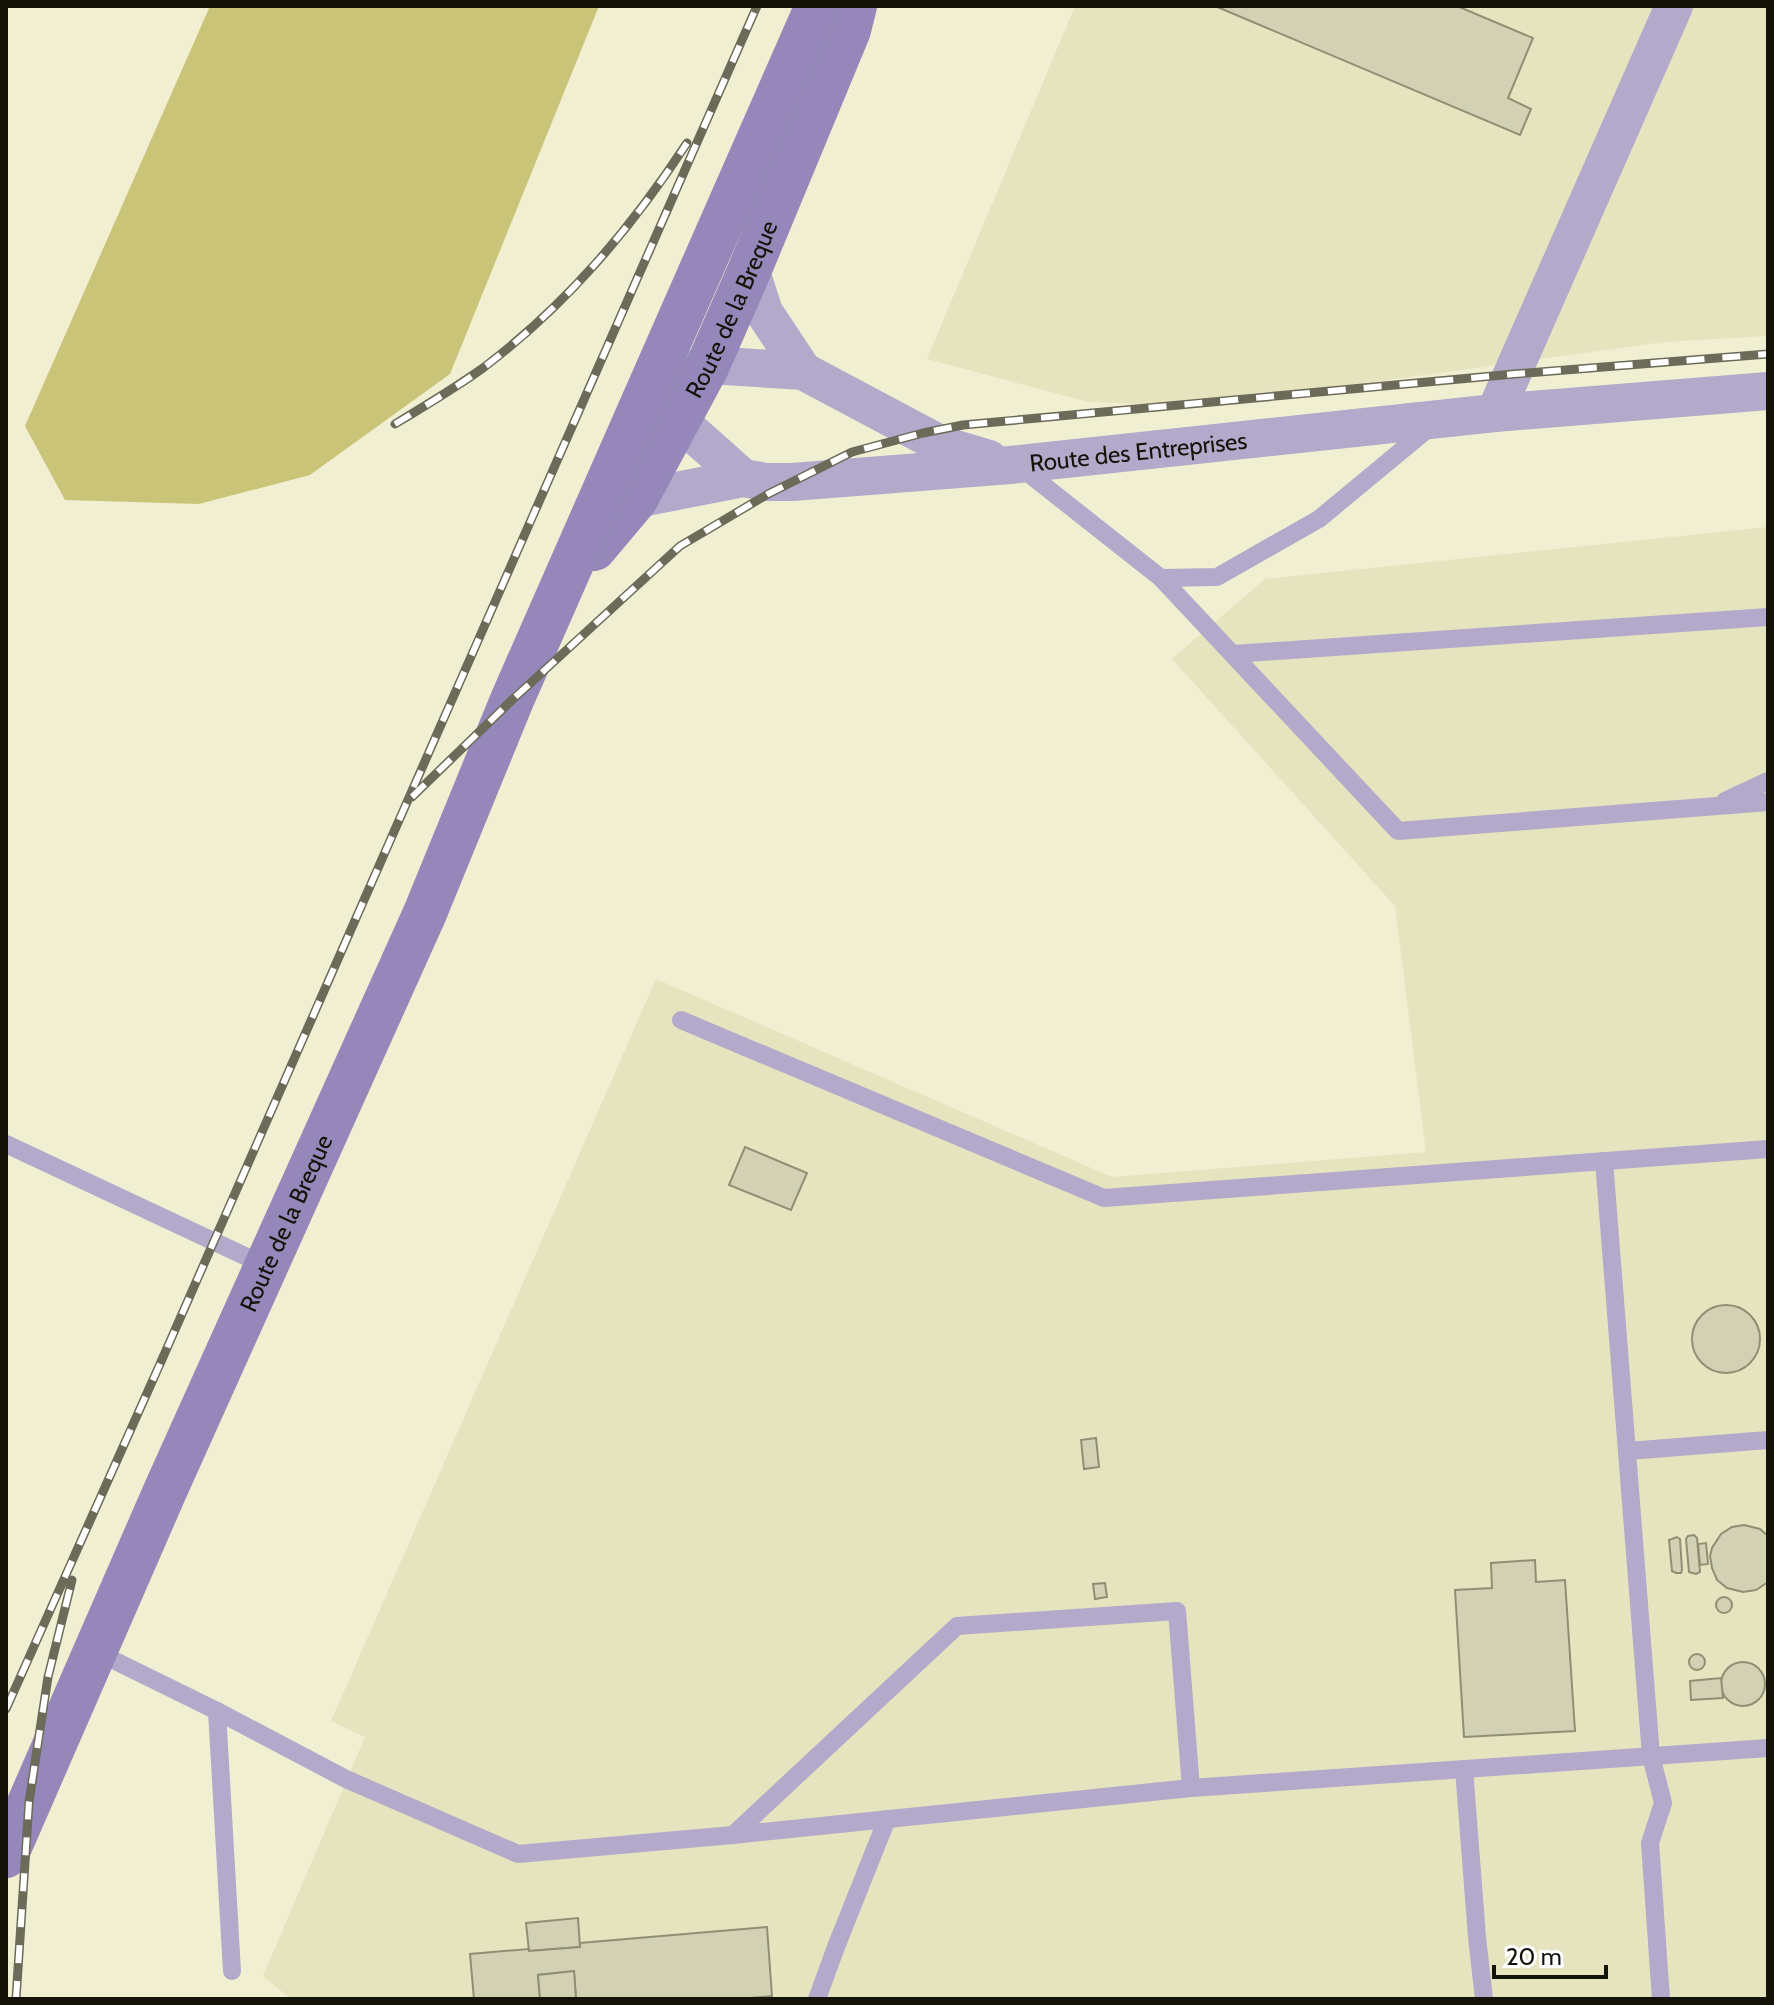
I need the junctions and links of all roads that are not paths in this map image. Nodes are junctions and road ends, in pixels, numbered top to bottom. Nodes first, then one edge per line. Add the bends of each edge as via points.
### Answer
1 (817, 6) edge
2 (855, 6) edge
3 (1674, 6) edge
4 (750, 269) junction
5 (708, 365) junction
6 (803, 371) junction
7 (653, 381) junction
8 (1768, 391) edge
9 (1495, 413) junction
10 (678, 420) junction
11 (1438, 421) junction
12 (1013, 465) junction
13 (743, 478) junction
14 (636, 499) junction
15 (1161, 578) junction
16 (562, 588) junction
17 (1768, 617) edge
18 (1233, 654) junction
19 (1768, 781) edge
20 (1768, 802) edge
21 (1712, 807) junction
22 (681, 1020) dead end
23 (6, 1144) edge
24 (1768, 1149) edge
25 (1604, 1161) junction
26 (266, 1266) junction
27 (1768, 1440) edge
28 (1628, 1451) junction
29 (95, 1651) junction
30 (217, 1711) junction
31 (1768, 1748) edge
32 (1651, 1756) junction
33 (1464, 1769) junction
34 (1191, 1788) junction
35 (887, 1819) junction
36 (733, 1835) junction
37 (6, 1856) edge
38 (232, 1971) dead end
39 (817, 1999) edge
40 (1484, 1999) edge
41 (1661, 1999) edge

1 - 7 main road, Route de la Breque
2 - 4 main road, Route de la Breque
3 - 9 street
4 - 5 main road, Route de la Breque
4 - 6 street, Route des Entreprises via 764,312
5 - 6 street, Route des Entreprises
5 - 7 street, Route des Entreprises
5 - 10 main road, Route de la Breque
6 - 12 street, Route des Entreprises via 942,445
7 - 10 street
7 - 16 main road, Route de la Breque
8 - 9 street, Route des Entreprises
9 - 11 street, Route des Entreprises
10 - 13 street
10 - 14 main road, Route de la Breque
11 - 12 street, Route des Entreprises
11 - 15 lane via 1319,519 1217,577
12 - 13 street via 792,482
12 - 15 lane
13 - 14 street
14 - 16 main road, Route de la Breque
15 - 18 lane
16 - 26 main road, Route de la Breque via 425,913
17 - 18 lane
18 - 21 lane via 1398,831
19 - 21 lane
20 - 21 lane
22 - 25 lane via 1104,1198
23 - 26 lane
24 - 25 lane
25 - 28 lane
26 - 29 main road, Route de la Breque
27 - 28 lane
28 - 32 lane
29 - 30 lane
29 - 37 main road, Route de la Breque
30 - 36 lane via 346,1779 518,1854
30 - 38 lane
31 - 32 lane
32 - 33 lane
32 - 41 lane via 1663,1803 1650,1843
33 - 34 lane
33 - 40 lane
34 - 35 lane
34 - 36 lane via 1177,1611 957,1626
35 - 36 lane
35 - 39 lane

